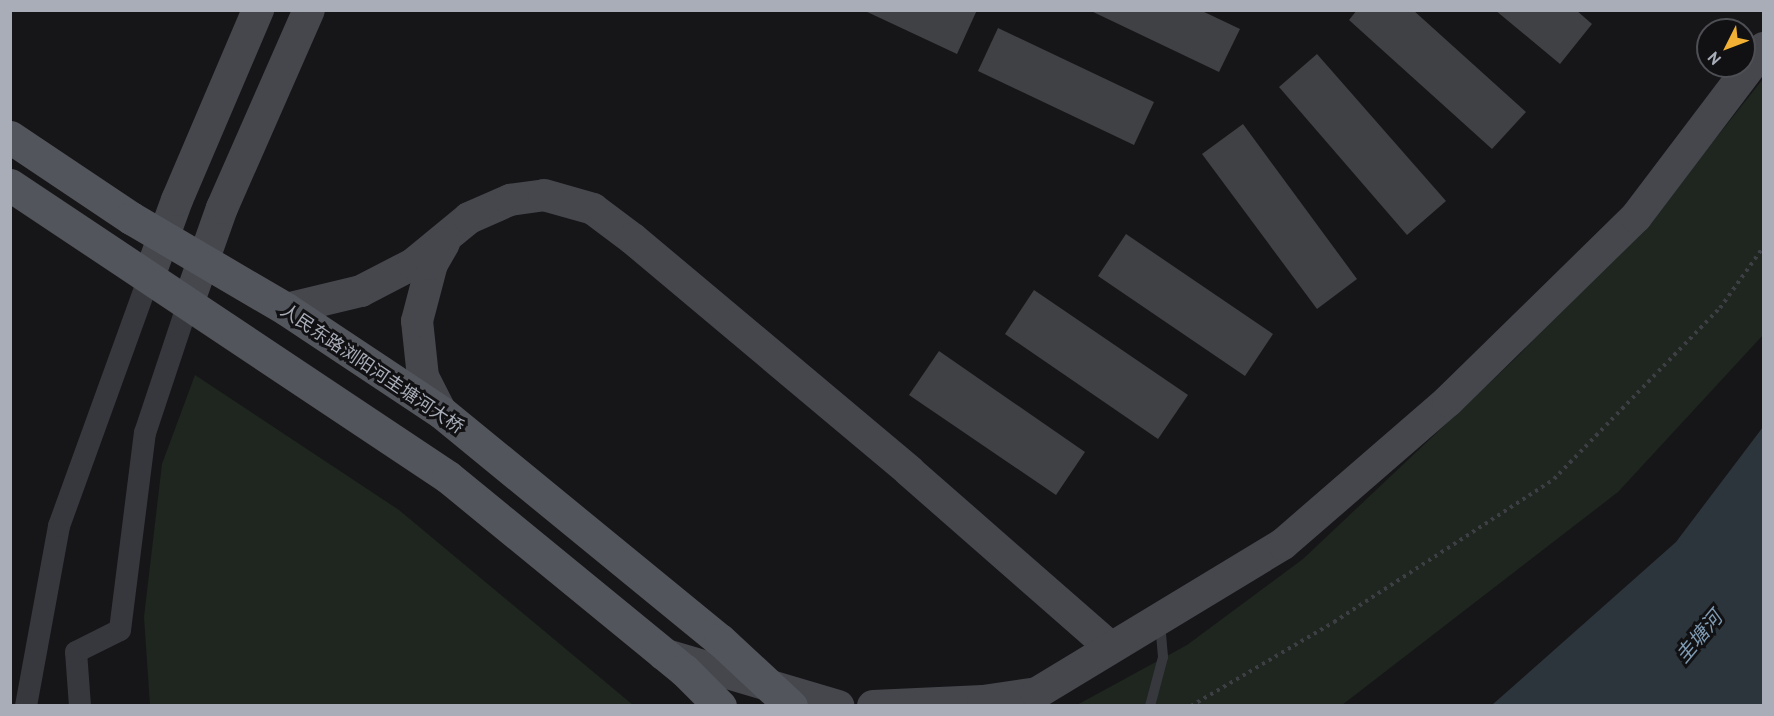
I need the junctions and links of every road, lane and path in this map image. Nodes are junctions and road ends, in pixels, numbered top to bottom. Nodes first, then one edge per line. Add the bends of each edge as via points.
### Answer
1 (258, 10) edge
2 (309, 10) edge
3 (1764, 48) edge
4 (10, 137) edge
5 (10, 183) edge
6 (449, 235) junction
7 (1764, 246) edge
8 (150, 274) junction
9 (189, 301) junction
10 (286, 309) junction
11 (441, 412) junction
12 (1159, 617) junction
13 (1110, 647) junction
14 (26, 705) edge
15 (80, 705) edge
16 (720, 705) edge
17 (791, 705) edge
18 (838, 705) edge
19 (873, 705) edge
20 (1150, 705) edge
21 (1191, 705) edge

1 - 8 main road via 177,200
2 - 9 main road via 222,208
3 - 12 main road via 1636,217 1448,401 1283,544
4 - 10 main road, 人民东路浏阳河圭塘河大桥, bridge via 131,218
5 - 8 main road
5 - 16 main road, bridge via 448,477 684,670
6 - 10 main road, bridge via 413,264 377,284
6 - 11 main road, bridge via 432,264 417,321 423,377
6 - 13 main road, bridge via 469,218 510,200 544,195 593,209 909,471
7 - 21 path via 1720,308 1554,479 1334,622
8 - 9 main road
8 - 14 street via 59,526
9 - 15 street via 145,433 120,630 76,652
9 - 18 main road via 656,652
10 - 11 main road, 人民东路浏阳河圭塘河大桥, bridge
11 - 17 main road, 人民东路浏阳河圭塘河大桥, bridge via 720,640
12 - 13 main road
12 - 20 lane via 1164,657
13 - 19 main road via 1037,693 983,701

